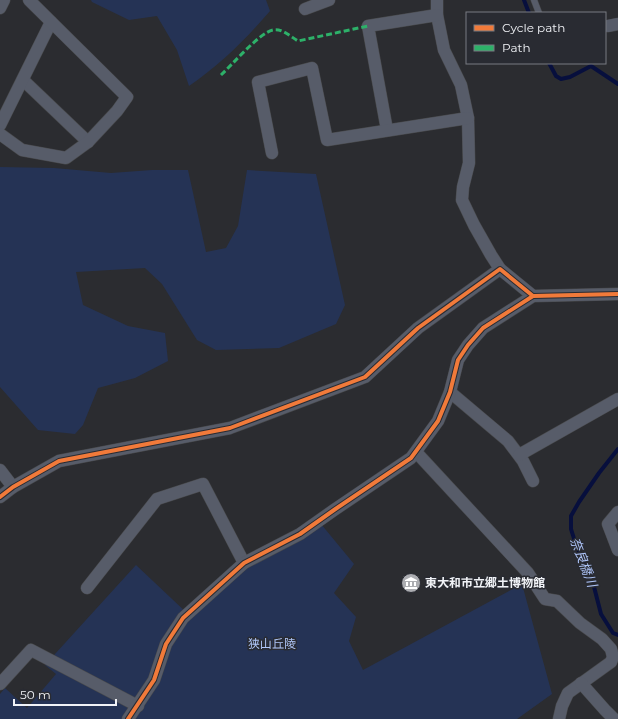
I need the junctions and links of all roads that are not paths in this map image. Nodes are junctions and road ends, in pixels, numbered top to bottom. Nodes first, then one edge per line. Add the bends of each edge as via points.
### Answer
1 (4, 0) edge
2 (29, 0) edge
3 (329, 0) edge
4 (437, 0) edge
5 (534, 0) edge
6 (0, 8) edge
7 (305, 9) dead end
8 (539, 12) edge
9 (437, 15) junction
10 (51, 22) junction
11 (23, 80) junction
12 (468, 118) junction
13 (0, 125) edge
14 (387, 130) junction
15 (0, 134) edge
16 (88, 142) junction
17 (272, 153) dead end
18 (500, 269) junction
19 (618, 294) edge
20 (533, 296) junction
21 (450, 392) junction
22 (618, 399) edge
23 (416, 452) junction
24 (518, 455) junction
25 (0, 470) edge
26 (533, 481) dead end
27 (13, 487) junction
28 (0, 497) edge
29 (618, 512) edge
30 (618, 550) edge
31 (244, 562) junction
32 (86, 588) dead end
33 (582, 683) junction
34 (0, 684) edge
35 (138, 706) junction
36 (128, 719) edge
37 (559, 719) edge
38 (614, 719) edge

1 - 6 street
2 - 10 street
3 - 7 street
4 - 9 street
5 - 8 lane
9 - 12 street via 444,50 461,85
9 - 14 street via 368,26
10 - 11 street
10 - 16 street via 128,97
11 - 13 street
11 - 16 street
12 - 14 street
12 - 18 street via 469,163 462,200 490,255
14 - 17 street via 327,140 312,68 258,82
15 - 16 street via 22,150 66,158
18 - 20 street
18 - 27 street via 418,328 365,377 230,428 59,461
19 - 20 street
20 - 21 street via 484,328 468,345 458,360
21 - 23 street via 438,421
21 - 24 street via 508,441
22 - 24 street
23 - 31 street via 411,458 300,534
23 - 33 street via 528,573 545,599 557,601 611,649 611,662
24 - 26 street
25 - 27 street
27 - 28 street
29 - 30 street via 608,524
31 - 32 street via 203,484 157,499
31 - 35 street via 183,618 166,644 154,680
33 - 37 street via 568,693
33 - 38 street
34 - 35 street via 31,650
35 - 36 street

